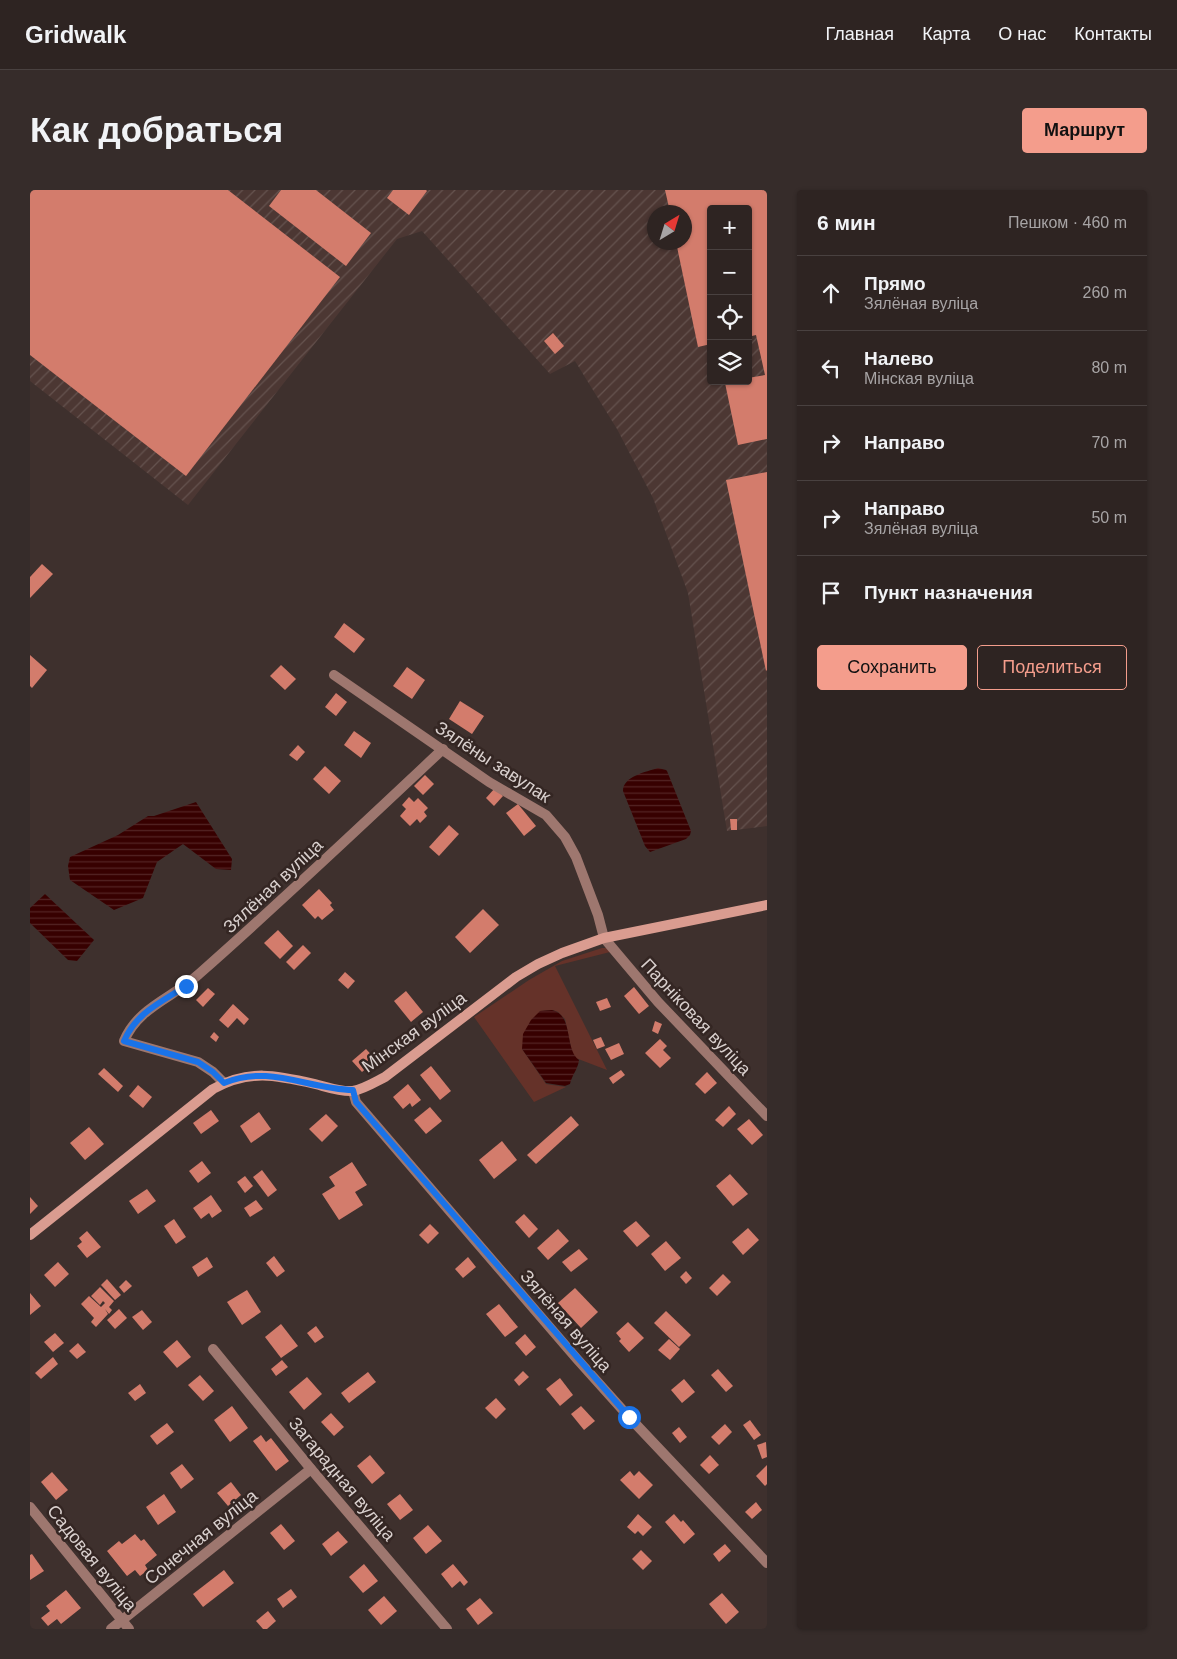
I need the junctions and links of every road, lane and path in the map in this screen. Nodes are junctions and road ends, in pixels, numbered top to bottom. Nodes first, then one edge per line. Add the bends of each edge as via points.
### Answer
1 (334, 675) dead end
2 (443, 749) junction
3 (767, 904) edge
4 (604, 938) junction
5 (224, 1083) junction
6 (353, 1090) junction
7 (767, 1116) edge
8 (30, 1235) edge
9 (213, 1349) dead end
10 (311, 1470) junction
11 (30, 1507) edge
12 (767, 1564) edge
13 (122, 1620) junction
14 (111, 1629) edge
15 (129, 1629) edge
16 (447, 1629) edge

1 - 2 street, Зялёны завулак
2 - 4 street, Зялёны завулак via 489,782 546,815 565,837 576,857
2 - 5 street, Зялёная вуліца via 256,924 186,986 152,1007 129,1029 124,1041 198,1062
3 - 4 street, Мінская вуліца
4 - 6 street, Мінская вуліца via 538,964 516,977 385,1076 373,1084
4 - 7 street, Парніковая вуліца via 658,1002
5 - 6 street, Мінская вуліца via 250,1075
5 - 8 street, Мінская вуліца
6 - 12 street, Зялёная вуліца via 356,1102 570,1351
9 - 10 street, Загарадная вуліца
10 - 13 street, Сонечная вуліца
10 - 16 street, Загарадная вуліца
11 - 13 street, Садовая вуліца
13 - 14 street, Сонечная вуліца
13 - 15 street, Садовая вуліца

